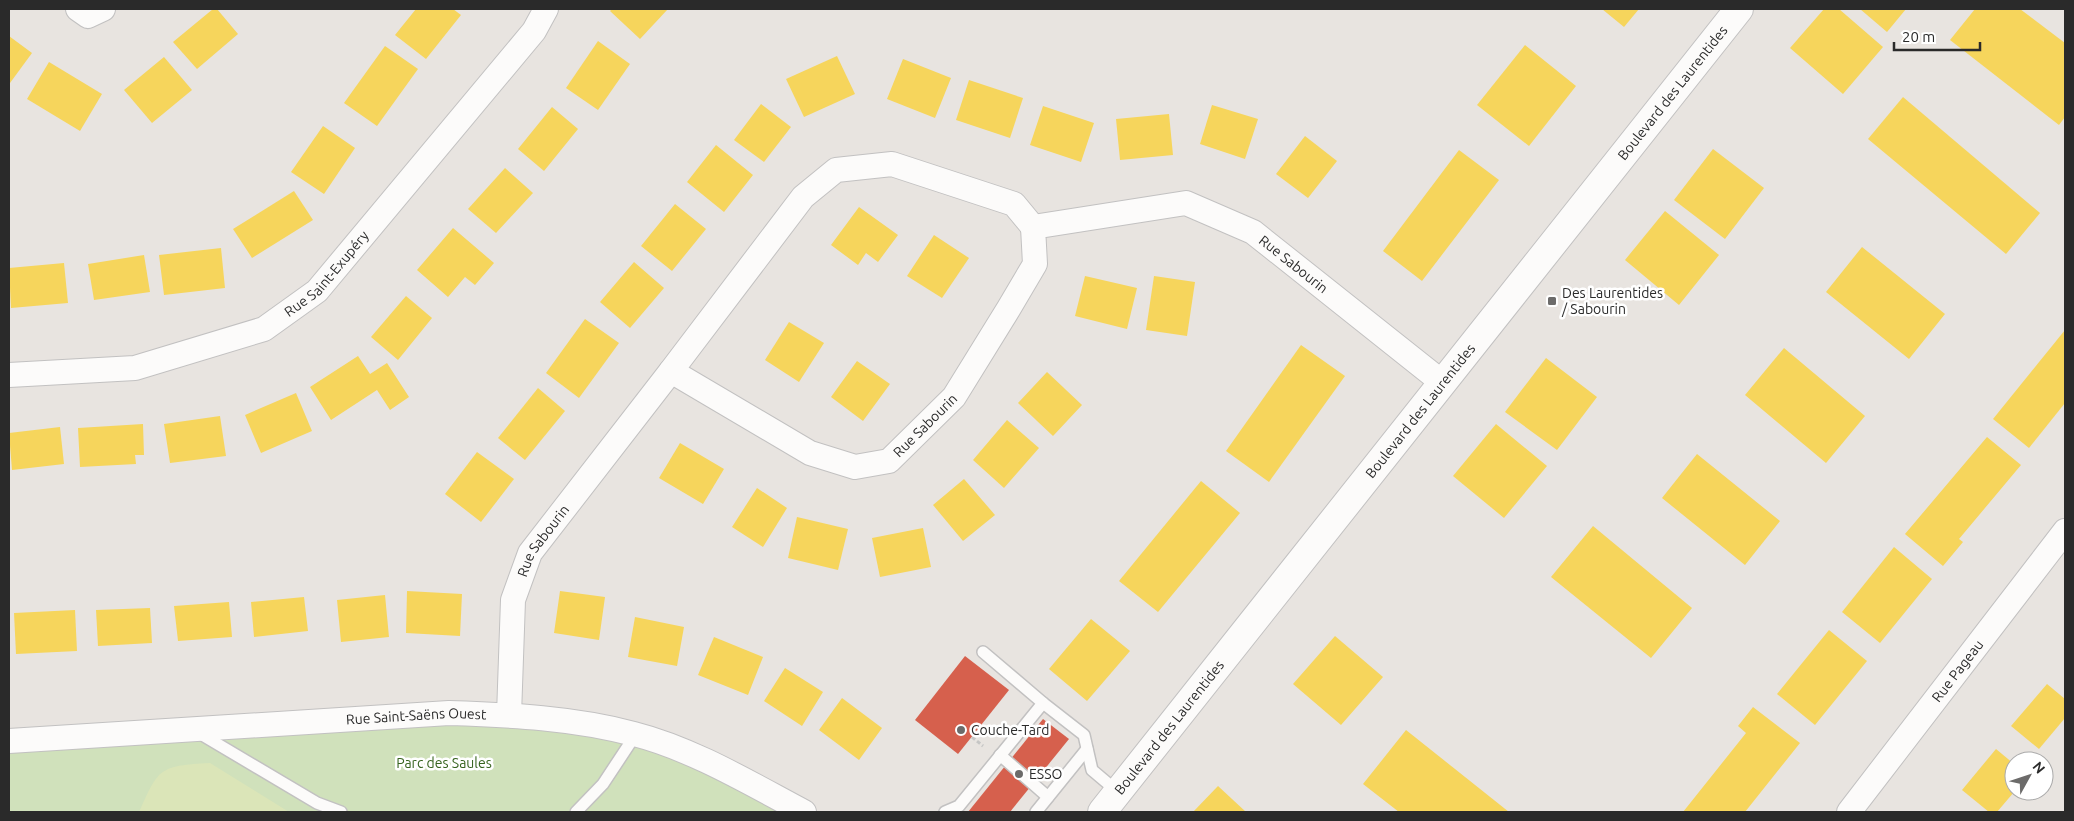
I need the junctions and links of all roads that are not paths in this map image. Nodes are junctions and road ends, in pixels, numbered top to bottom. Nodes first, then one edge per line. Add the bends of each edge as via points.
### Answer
1 (78, 9) edge
2 (103, 9) edge
3 (546, 9) edge
4 (1739, 9) edge
5 (1033, 227) junction
6 (671, 371) junction
7 (9, 375) edge
8 (1443, 383) junction
9 (2065, 532) edge
10 (983, 652) dead end
11 (1043, 703) junction
12 (509, 715) junction
13 (193, 730) junction
14 (636, 734) junction
15 (9, 741) edge
16 (1087, 749) junction
17 (1000, 755) junction
18 (1048, 797) junction
19 (1110, 802) edge
20 (341, 812) edge
21 (576, 812) edge
22 (804, 812) edge
23 (945, 812) edge
24 (1036, 812) edge
25 (1849, 812) edge

1 - 2 street via 88,16
3 - 7 street, Rue Saint-Exupéry via 534,31 317,291 264,329 135,368
4 - 8 street, Boulevard des Laurentides
5 - 6 street, Rue Sabourin via 1014,204 892,164 836,170 803,197
5 - 6 street, Rue Sabourin via 1035,264 1009,308 954,397 889,461 854,467 810,453
5 - 8 street, Rue Sabourin via 1186,203 1253,232
6 - 12 street, Rue Sabourin via 530,553 512,600
8 - 19 street, Boulevard des Laurentides
9 - 25 street, Rue Pageau
10 - 11 lane
11 - 16 lane via 1084,735
11 - 17 lane
12 - 13 street, Rue Saint-Saëns Ouest via 449,713
12 - 14 street, Rue Saint-Saëns Ouest
13 - 15 street, Rue Saint-Saëns Ouest
13 - 20 lane via 317,802
14 - 21 lane via 603,784
14 - 22 street, Rue Saint-Saëns Ouest via 718,765
16 - 18 lane
16 - 19 lane via 1092,770
17 - 18 lane
17 - 23 lane via 959,806
18 - 24 lane

